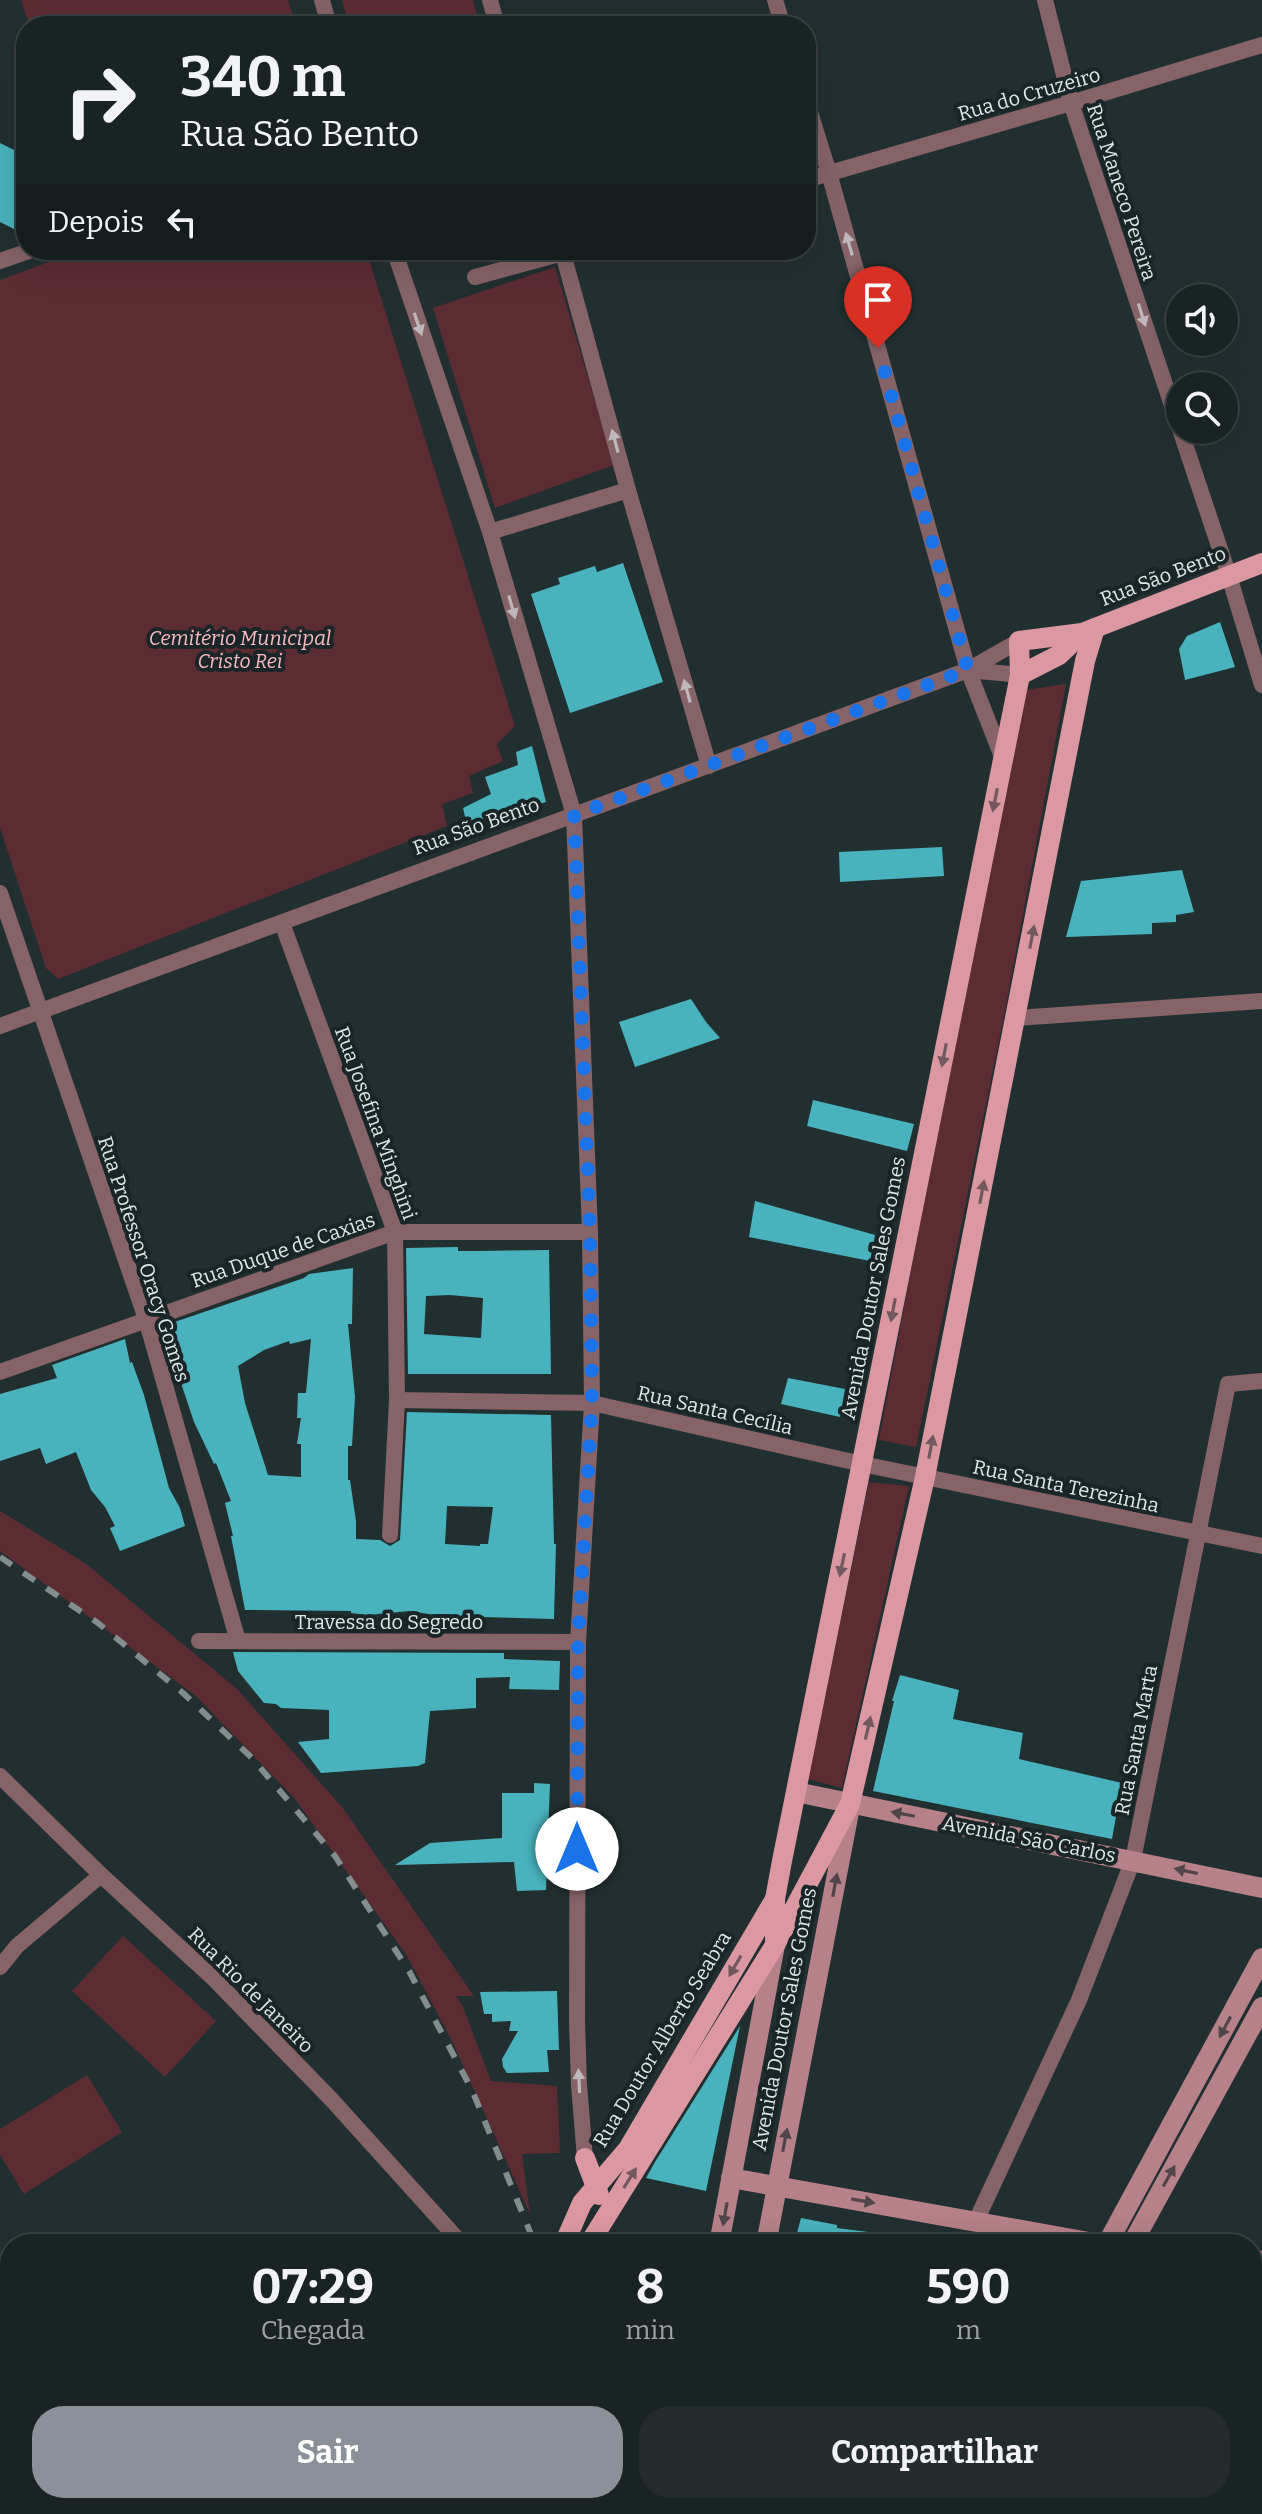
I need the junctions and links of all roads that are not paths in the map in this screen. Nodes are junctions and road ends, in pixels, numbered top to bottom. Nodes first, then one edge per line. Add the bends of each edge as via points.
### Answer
1 (1045, 0) edge
2 (1262, 45) edge
3 (1071, 103) junction
4 (816, 131) edge
5 (829, 173) junction
6 (816, 177) edge
7 (397, 260) edge
8 (535, 260) edge
9 (569, 260) edge
10 (475, 277) dead end
11 (628, 490) junction
12 (490, 532) junction
13 (1262, 563) edge
14 (1229, 576) junction
15 (1088, 631) junction
16 (1019, 641) junction
17 (968, 670) junction
18 (1020, 675) junction
19 (1262, 685) edge
20 (1003, 759) junction
21 (709, 766) junction
22 (574, 815) junction
23 (0, 893) edge
24 (282, 923) junction
25 (1262, 1001) edge
26 (41, 1012) junction
27 (1016, 1018) junction
28 (0, 1026) edge
29 (395, 1232) junction
30 (590, 1232) junction
31 (146, 1319) junction
32 (0, 1372) edge
33 (1262, 1381) edge
34 (397, 1400) junction
35 (592, 1403) junction
36 (862, 1464) junction
37 (925, 1477) junction
38 (390, 1535) dead end
39 (1198, 1535) junction
40 (1262, 1546) edge
41 (199, 1641) dead end
42 (238, 1641) junction
43 (578, 1642) junction
44 (0, 1776) edge
45 (796, 1792) junction
46 (850, 1804) junction
47 (1133, 1860) junction
48 (101, 1875) junction
49 (1262, 1888) edge
50 (775, 1899) junction
51 (775, 1945) junction
52 (1262, 1958) edge
53 (0, 1967) edge
54 (1262, 2007) edge
55 (585, 2158) joint
56 (731, 2178) junction
57 (776, 2186) junction
58 (596, 2187) junction
59 (976, 2221) junction
60 (453, 2234) edge
61 (568, 2234) edge
62 (591, 2234) edge
63 (593, 2234) edge
64 (721, 2234) edge
65 (768, 2234) edge
66 (1046, 2234) edge
67 (1112, 2234) edge
68 (1137, 2234) edge

1 - 3 street, Rua Maneco Pereira
2 - 3 street, Rua do Cruzeiro
3 - 5 street, Rua do Cruzeiro
3 -> 14 street, Rua Maneco Pereira
4 - 5 street
5 - 6 street, Rua do Cruzeiro
17 -> 5 street
7 -> 12 street
8 - 10 street
11 -> 9 street
11 - 12 street
21 -> 11 street
12 -> 22 street
13 - 14 main road, Rua São Bento
14 - 15 main road, Rua São Bento
14 - 19 street, Rua Maneco Pereira
15 - 16 main road, Rua São Bento
15 - 18 main road, Rua São Bento via 1059,655
27 -> 15 main road, Avenida Doutor Sales Gomes
16 - 17 street, Rua São Bento
16 - 18 main road, Avenida Doutor Sales Gomes
17 - 18 street, Rua São Bento
17 - 20 street
17 - 21 street, Rua São Bento
18 - 20 main road, Avenida Doutor Sales Gomes
20 -> 36 main road, Avenida Doutor Sales Gomes
21 - 22 street, Rua São Bento
22 - 24 street, Rua São Bento
22 - 30 street
23 - 26 street, Rua Professor Oracy Gomes
24 - 26 street, Rua São Bento
24 - 29 street, Rua Josefina Minghini
25 - 27 street
26 - 28 street, Rua São Bento
26 - 31 street, Rua Professor Oracy Gomes
37 -> 27 main road, Avenida Doutor Sales Gomes
29 - 30 street, Rua Duque de Caxias
29 - 31 street, Rua Duque de Caxias
29 - 34 street, Rua Josefina Minghini
30 - 35 street
31 - 32 street, Rua Duque de Caxias
31 - 42 street, Rua Professor Oracy Gomes
33 - 39 street, Rua Santa Marta via 1228,1384
34 - 35 street, Rua Santa Cecília
34 - 38 street, Rua Josefina Minghini
35 - 36 street, Rua Santa Cecília
35 - 43 street
36 - 37 street, Rua Santa Cecília
36 -> 45 main road, Avenida Doutor Sales Gomes
37 - 39 street, Rua Santa Terezinha
46 -> 37 main road, Avenida Doutor Sales Gomes
39 - 40 street
39 - 47 street, Rua Santa Marta
41 - 42 street, Travessa do Segredo
42 - 43 street, Travessa do Segredo
55 -> 43 street via 577,2021
44 - 48 street, Rua Rio de Janeiro
45 - 46 main road, Avenida São Carlos
45 - 50 main road, Avenida Doutor Sales Gomes
47 -> 46 main road, Avenida São Carlos
46 - 51 main road, Avenida Doutor Sales Gomes
57 -> 46 main road, Avenida Doutor Sales Gomes
49 -> 47 main road, Avenida São Carlos
47 - 59 street, Rua Santa Marta via 1079,2000
48 - 53 street via 17,1946
48 - 60 street, Rua Rio de Janeiro via 223,1988
50 - 51 main road, Avenida Doutor Sales Gomes
50 -> 58 main road, Rua Doutor Alberto Seabra via 628,2149
51 - 56 main road, Avenida Doutor Sales Gomes
63 -> 51 main road
52 -> 67 main road
68 -> 54 main road
55 - 58 main road
56 - 57 main road
56 -> 64 main road, Avenida Doutor Sales Gomes
57 -> 59 main road
57 - 65 main road, Avenida Doutor Sales Gomes
58 - 61 main road, Rua Doutor Alberto Seabra
58 - 62 main road via 599,2212
59 - 66 main road

